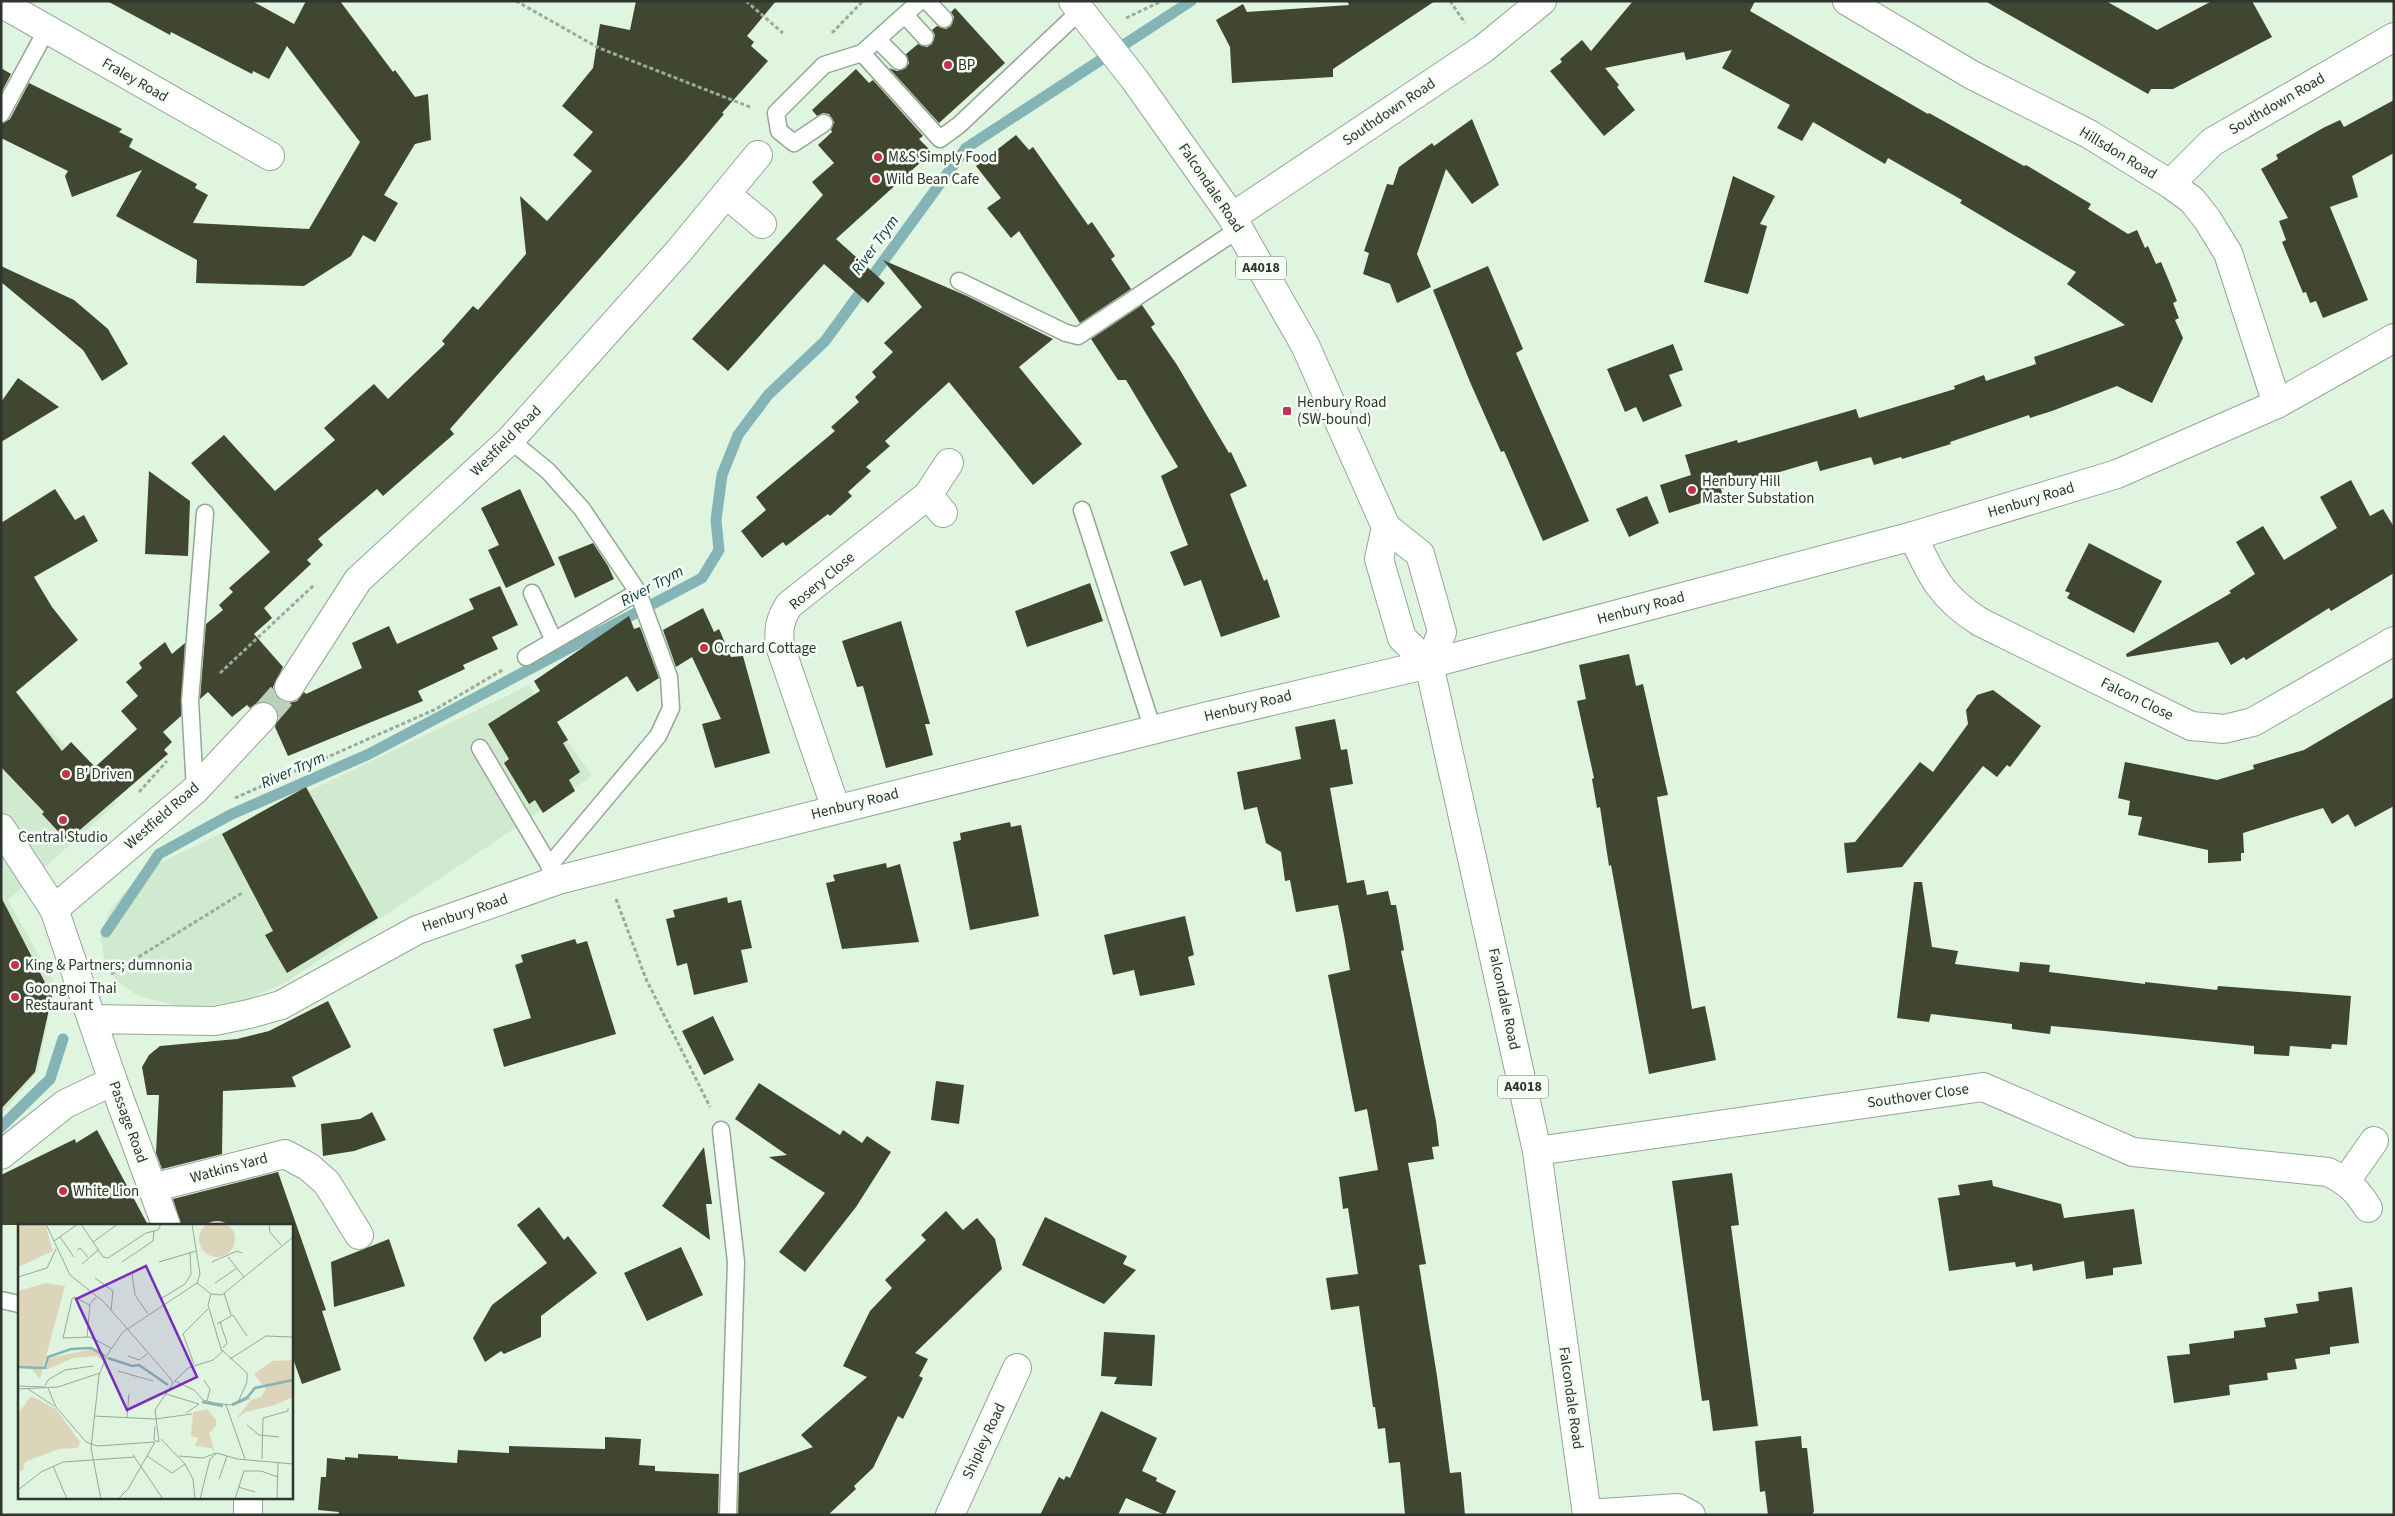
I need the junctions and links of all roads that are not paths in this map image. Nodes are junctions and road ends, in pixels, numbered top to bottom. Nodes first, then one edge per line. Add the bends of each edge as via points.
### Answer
1 (920, 1) edge
2 (927, 1) edge
3 (1542, 1) edge
4 (1847, 1) edge
5 (1, 3) edge
6 (1076, 6) edge
7 (905, 15) junction
8 (944, 19) dead end
9 (47, 29) junction
10 (925, 37) dead end
11 (2394, 37) edge
12 (878, 40) junction
13 (862, 53) junction
14 (899, 61) dead end
15 (1, 114) edge
16 (824, 123) dead end
17 (758, 155) dead end
18 (270, 156) dead end
19 (2170, 184) junction
20 (726, 194) junction
21 (1236, 223) junction
22 (762, 224) dead end
23 (959, 281) dead end
24 (2394, 338) edge
25 (2277, 404) junction
26 (510, 440) junction
27 (949, 463) dead end
28 (1082, 510) dead end
29 (205, 513) dead end
30 (1386, 527) junction
31 (1913, 536) junction
32 (638, 592) junction
33 (532, 593) dead end
34 (554, 641) junction
35 (2394, 641) edge
36 (526, 657) road end
37 (1428, 664) junction
38 (289, 687) tunnel mouth
39 (263, 717) tunnel mouth
40 (1153, 730) junction
41 (480, 748) dead end
42 (195, 790) junction
43 (836, 809) junction
44 (1, 828) edge
45 (554, 873) junction
46 (54, 909) junction
47 (92, 1019) junction
48 (113, 1081) junction
49 (722, 1130) road end
50 (2374, 1141) dead end
51 (1537, 1151) junction
52 (1, 1155) edge
53 (2346, 1181) junction
54 (152, 1188) junction
55 (2368, 1208) dead end
56 (166, 1224) edge
57 (359, 1235) dead end
58 (1, 1300) edge
59 (18, 1304) edge
60 (1017, 1368) dead end
61 (248, 1498) edge
62 (1587, 1514) edge
63 (248, 1515) edge
64 (728, 1515) edge
65 (950, 1515) edge
66 (1691, 1515) edge

1 - 7 lane
2 - 8 lane
3 - 21 street, Southdown Road via 1483,49
4 - 19 street, Hillsdon Road via 1972,76 2089,134
5 - 9 street, Fraley Road
6 - 13 lane via 981,95 940,140 872,75
6 - 21 street, Falcondale Road / A4018 via 1136,80
7 - 10 lane
7 - 12 lane
9 - 15 lane
9 - 18 street, Fraley Road
11 - 19 street, Southdown Road via 2212,142
12 - 13 lane
12 - 14 lane
13 - 16 lane via 824,65 776,113 780,130 794,143
17 - 20 street, Westfield Road
19 - 25 street, Hillsdon Road via 2192,200 2228,253
20 - 22 street
20 - 26 street, Westfield Road via 680,251
21 - 23 lane via 1078,336
21 - 30 street, Falcondale Road / A4018 via 1305,344
24 - 25 street, Henbury Road
25 - 31 street, Henbury Road via 2118,474
26 - 32 lane via 548,471 582,509
26 - 38 street, Westfield Road via 358,580
27 - 43 street, Rosery Close via 936,504 789,605 781,617 778,630 780,646
28 - 40 lane
29 - 42 lane via 190,701
30 - 37 street via 1379,559 1402,638
30 - 37 street, Falcondale Road / A4018 via 1420,554 1442,632
31 - 35 street, Falcon Close via 1932,578 1959,608 1980,622 2191,726 2224,729 2252,722
31 - 37 street, Henbury Road
32 - 34 lane
32 - 45 lane via 669,677 671,708 658,736
33 - 34 lane
34 - 36 lane
37 - 40 street, Henbury Road
37 - 51 street, Falcondale Road / A4018
39 - 42 street, Westfield Road
40 - 43 street, Henbury Road
41 - 45 lane
42 - 46 street, Westfield Road
43 - 45 street, Henbury Road via 604,868
44 - 46 street, Passage Road
45 - 47 street, Henbury Road via 417,930 281,1006 215,1021
46 - 47 street, Passage Road
47 - 48 street, Passage Road
48 - 52 street via 65,1104
48 - 54 street, Passage Road
49 - 64 lane via 736,1262
50 - 53 street
51 - 53 street, Southover Close via 1984,1087 2133,1152 2308,1169 2328,1172
51 - 62 street, Falcondale Road / A4018
53 - 55 street, Southover Close
54 - 56 street, Passage Road
54 - 57 street, Watkins Yard via 284,1154 309,1167 327,1183
58 - 59 lane
60 - 65 street, Shipley Road
61 - 63 street
62 - 66 street via 1678,1508

